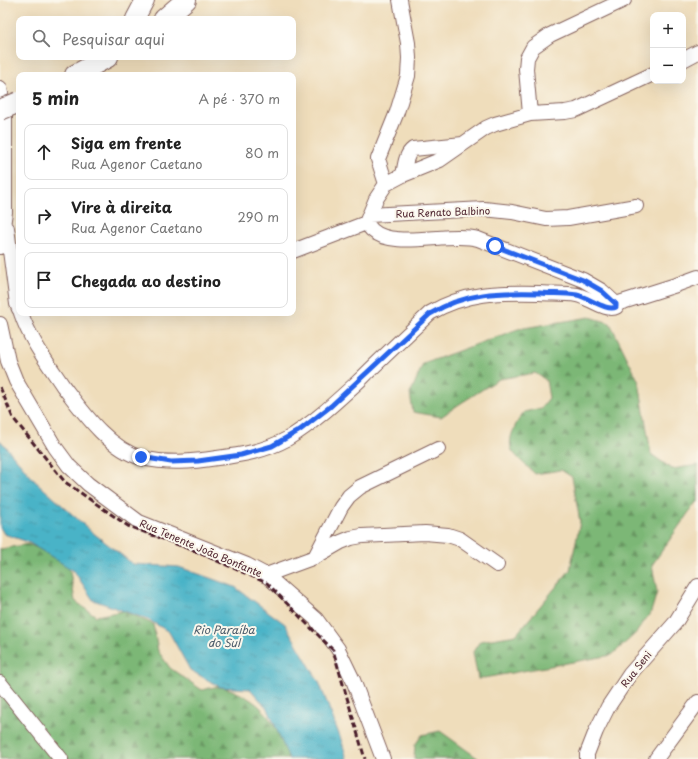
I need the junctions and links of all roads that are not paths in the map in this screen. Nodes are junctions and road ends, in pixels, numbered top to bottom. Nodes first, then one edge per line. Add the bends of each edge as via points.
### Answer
1 (145, 0) edge
2 (186, 0) edge
3 (400, 0) edge
4 (624, 0) edge
5 (137, 16) edge
6 (167, 16) edge
7 (698, 52) edge
8 (686, 58) edge
9 (102, 60) edge
10 (80, 72) edge
11 (650, 75) edge
12 (0, 88) edge
13 (16, 104) edge
14 (2, 113) edge
15 (530, 114) junction
16 (464, 144) junction
17 (403, 175) junction
18 (386, 184) junction
19 (636, 206) dead end
20 (5, 212) junction
21 (367, 219) junction
22 (0, 247) edge
23 (296, 249) edge
24 (698, 277) edge
25 (16, 296) edge
26 (616, 304) junction
27 (22, 316) edge
28 (0, 324) edge
29 (438, 449) dead end
30 (315, 557) junction
31 (497, 565) dead end
32 (266, 575) junction
33 (698, 586) edge
34 (0, 683) edge
35 (698, 702) edge
36 (61, 759) edge
37 (382, 759) edge
38 (587, 759) edge
39 (656, 759) edge

1 - 5 main road
2 - 6 highway
3 - 18 street via 410,58 408,76 397,112 378,159
4 - 15 street via 550,35 533,47 527,58 526,69
7 - 8 street
9 - 10 highway
11 - 15 street via 576,110
12 - 14 street
13 - 14 highway, bridge
14 - 20 street
15 - 16 street via 495,124
16 - 17 street via 430,164
16 - 17 street via 413,149 406,160
17 - 18 street
18 - 21 street
19 - 21 street, Rua Renato Balbino via 568,218 546,219 484,209
20 - 22 street
20 - 25 street
21 - 23 street, Rua Renato Balbino
21 - 26 street via 372,231 381,236 400,240 458,236 478,239 583,280 602,291
24 - 26 street
26 - 27 street via 616,308 609,308 586,297 575,295 510,292 491,293 455,301 430,314 331,406 286,439 241,455 171,462 141,457 119,447 97,428 40,353
28 - 32 street, Rua Tenente João Bonfante via 8,361 16,381 54,447 88,484 139,522
29 - 30 street via 360,487 348,496
30 - 31 street via 341,542 362,536 437,533 460,539
30 - 32 street
32 - 37 street, Rua Tenente João Bonfante via 316,619 338,649 353,680
33 - 38 street, Rua Seni via 675,623 630,674 608,708 596,731
34 - 36 street
35 - 39 street

